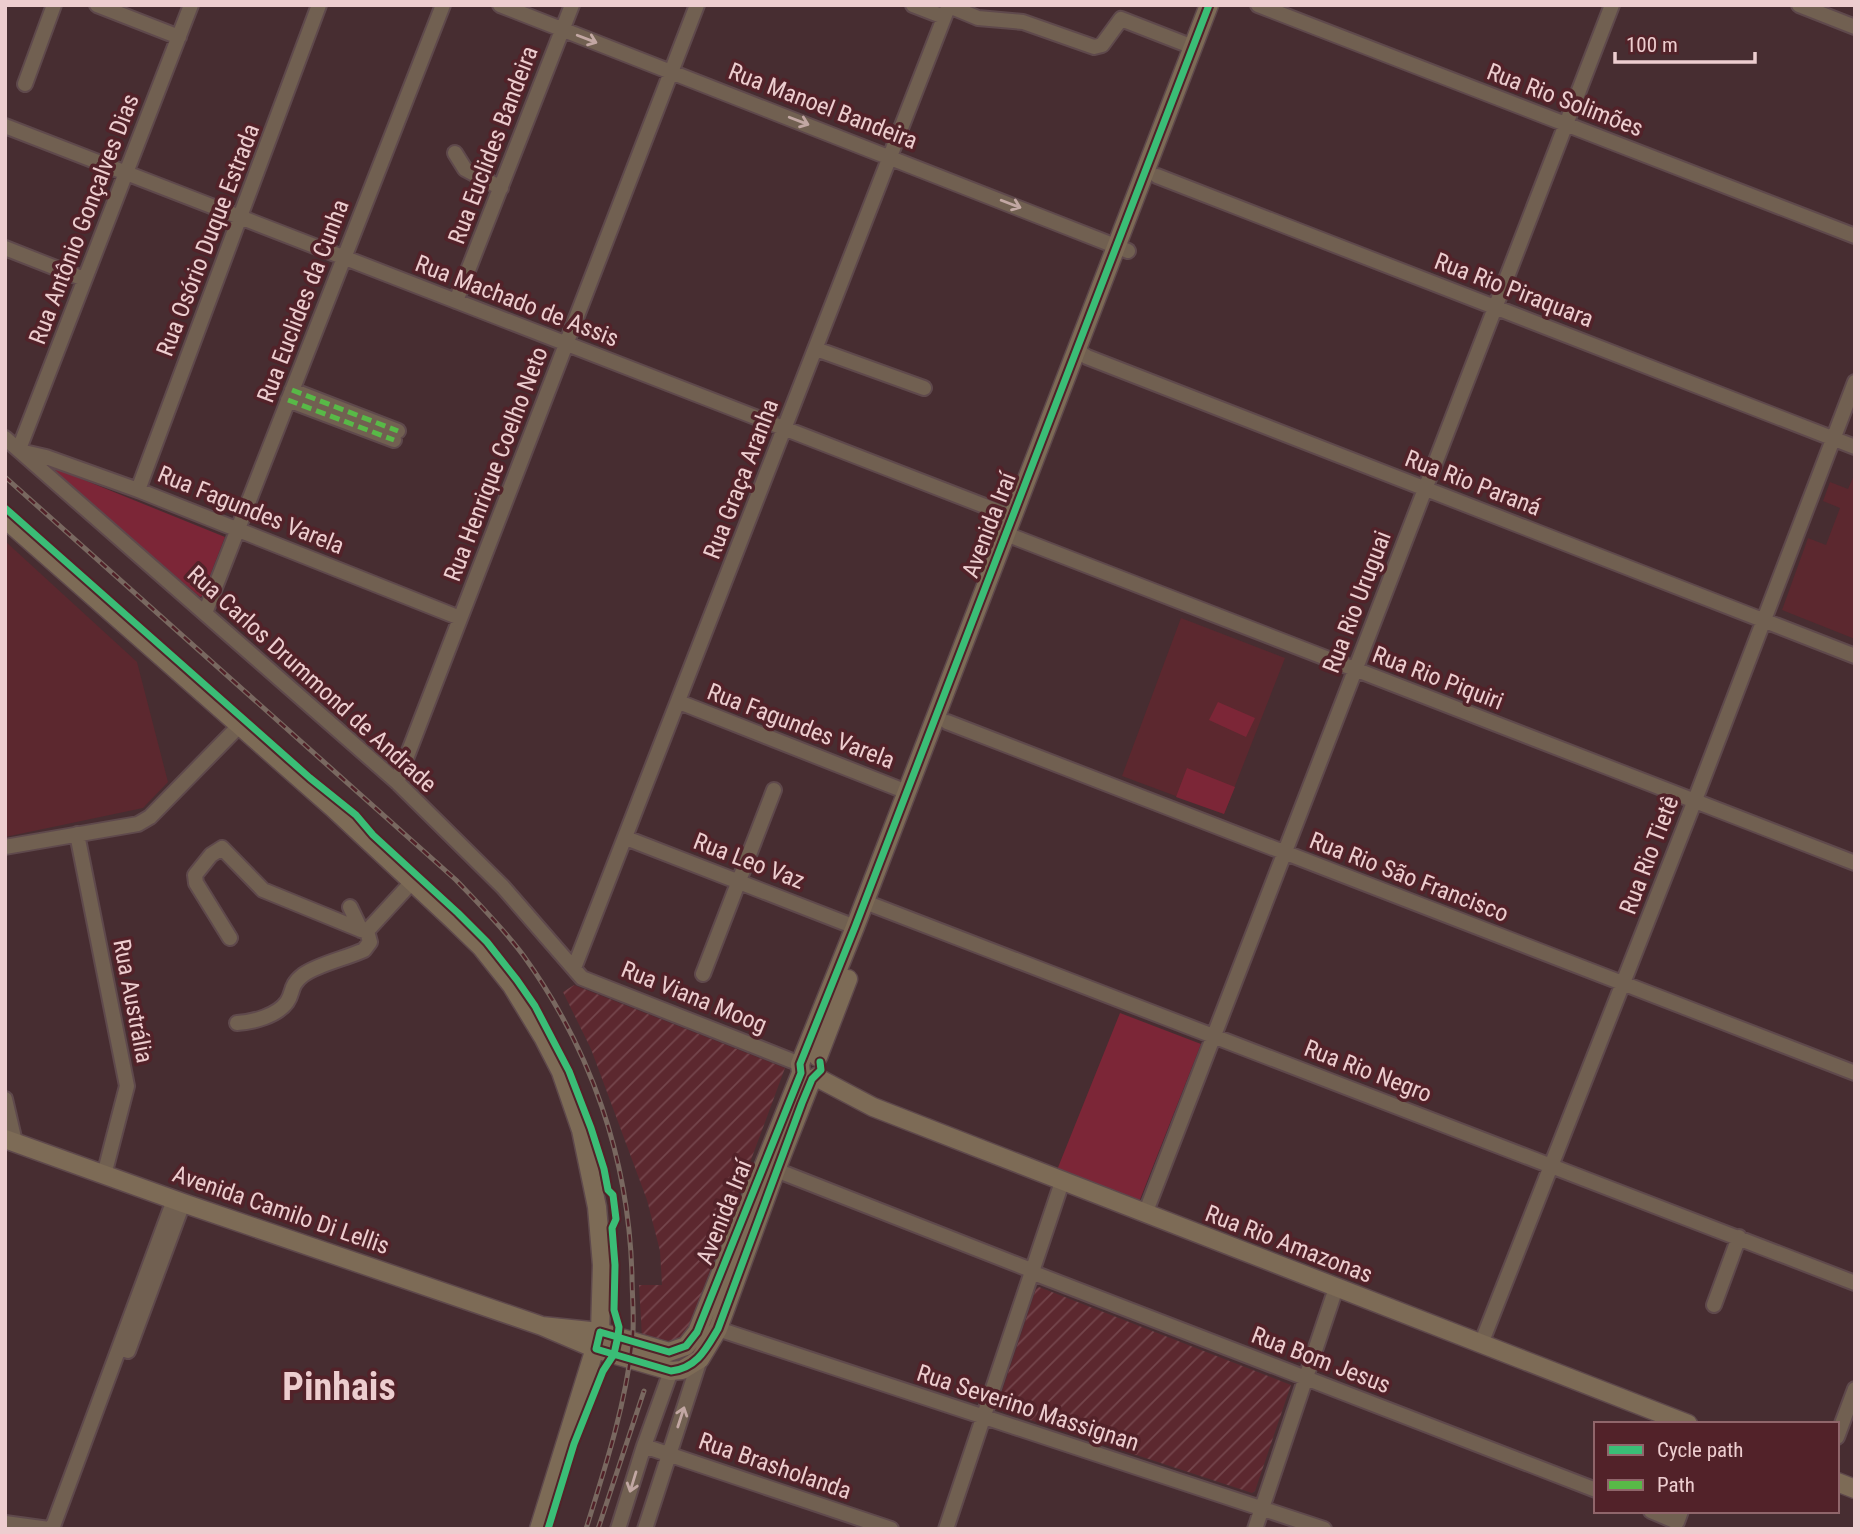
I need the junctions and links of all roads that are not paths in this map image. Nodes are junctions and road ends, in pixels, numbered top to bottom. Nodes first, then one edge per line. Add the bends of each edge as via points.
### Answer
1 (54, 5) edge
2 (97, 5) edge
3 (191, 5) edge
4 (319, 5) edge
5 (443, 5) edge
6 (500, 5) edge
7 (572, 5) edge
8 (697, 5) edge
9 (913, 5) edge
10 (1209, 5) edge
11 (1222, 5) edge
12 (1258, 5) edge
13 (1612, 5) edge
14 (1799, 5) edge
15 (947, 9) edge
16 (1855, 27) edge
17 (563, 30) junction
18 (179, 37) junction
19 (1193, 47) junction
20 (670, 71) junction
21 (25, 84) dead end
22 (1566, 125) junction
23 (5, 126) edge
24 (455, 153) dead end
25 (890, 157) junction
26 (125, 173) junction
27 (1157, 176) junction
28 (501, 188) junction
29 (241, 218) junction
30 (1134, 219) junction
31 (1855, 236) edge
32 (5, 248) edge
33 (1123, 248) junction
34 (344, 258) junction
35 (85, 279) junction
36 (456, 301) junction
37 (1497, 308) junction
38 (567, 344) junction
39 (816, 349) junction
40 (1082, 354) junction
41 (1855, 382) edge
42 (924, 388) dead end
43 (290, 395) junction
44 (785, 429) junction
45 (396, 435) dead end
46 (5, 438) edge
47 (1833, 439) junction
48 (1855, 447) edge
49 (21, 450) junction
50 (1424, 489) junction
51 (138, 490) junction
52 (5, 519) edge
53 (238, 529) junction
54 (1012, 530) junction
55 (205, 613) junction
56 (460, 618) junction
57 (1763, 620) junction
58 (1855, 656) edge
59 (1355, 670) junction
60 (950, 698) junction
61 (679, 702) junction
62 (947, 722) junction
63 (239, 726) junction
64 (397, 782) junction
65 (774, 790) dead end
66 (907, 792) junction
67 (1695, 800) junction
68 (77, 834) junction
69 (626, 838) junction
70 (5, 846) edge
71 (1285, 853) junction
72 (1855, 863) edge
73 (738, 881) junction
74 (412, 883) junction
75 (870, 904) junction
76 (350, 906) dead end
77 (855, 927) junction
78 (364, 931) junction
79 (230, 938) dead end
80 (574, 968) junction
81 (703, 974) dead end
82 (1623, 984) junction
83 (237, 1023) dead end
84 (1213, 1035) junction
85 (810, 1068) junction
86 (1855, 1073) edge
87 (5, 1100) edge
88 (802, 1103) junction
89 (873, 1107) junction
90 (10, 1141) edge
91 (1552, 1166) junction
92 (775, 1170) junction
93 (104, 1175) junction
94 (1062, 1182) junction
95 (178, 1201) junction
96 (1145, 1214) junction
97 (1739, 1237) junction
98 (1031, 1271) junction
99 (1855, 1283) edge
100 (1336, 1288) junction
101 (1714, 1306) dead end
102 (718, 1329) junction
103 (598, 1340) junction
104 (1480, 1344) junction
105 (670, 1352) joint
106 (699, 1359) junction
107 (671, 1371) junction
108 (1305, 1379) junction
109 (1855, 1390) edge
110 (982, 1417) junction
111 (1683, 1422) edge
112 (1839, 1432) edge
113 (644, 1446) junction
114 (669, 1454) junction
115 (1594, 1489) edge
116 (1262, 1508) junction
117 (5, 1523) edge
118 (51, 1529) edge
119 (61, 1529) edge
120 (539, 1529) edge
121 (618, 1529) edge
122 (645, 1529) edge
123 (891, 1529) edge
124 (946, 1529) edge
125 (1255, 1529) edge
126 (1324, 1529) edge

1 - 21 street
2 - 18 street
3 - 18 street, Rua Antônio Gonçalves Dias
4 - 29 street, Rua Osório Duque Estrada
5 - 34 street, Rua Euclides da Cunha
6 - 17 street, Rua Manoel Bandeira
7 - 17 street, Rua Euclides Bandeira
8 - 20 street, Rua Henrique Coelho Neto
9 - 15 street
10 - 19 main road, Avenida Iraí
11 - 27 main road, Avenida Iraí
12 - 22 street, Rua Rio Solimões
13 - 22 street, Rua Rio Uruguai
14 - 16 street
15 - 19 street via 978,18 1023,22 1094,47 1102,45 1121,19
15 - 25 street, Rua Graça Aranha
17 -> 20 street, Rua Manoel Bandeira
17 - 28 street, Rua Euclides Bandeira
18 - 26 street, Rua Antônio Gonçalves Dias
19 - 30 main road, Avenida Iraí
20 -> 25 street, Rua Manoel Bandeira
20 - 38 street, Rua Henrique Coelho Neto
22 - 31 street, Rua Rio Solimões
22 - 37 street, Rua Rio Uruguai
23 - 26 street, Rua Machado de Assis
24 - 28 street via 465,169
25 -> 33 street, Rua Manoel Bandeira
25 - 39 street, Rua Graça Aranha
26 - 29 street, Rua Machado de Assis
26 - 35 street, Rua Antônio Gonçalves Dias
27 - 30 main road, Avenida Iraí
27 - 37 street, Rua Rio Piraquara
28 - 36 street, Rua Euclides Bandeira
29 - 34 street, Rua Machado de Assis
29 - 51 street, Rua Osório Duque Estrada
30 - 33 main road, Avenida Iraí
32 - 35 street
33 - 40 main road, Avenida Iraí
34 - 36 street, Rua Machado de Assis
34 - 43 street, Rua Euclides da Cunha
35 - 49 street, Rua Antônio Gonçalves Dias
36 - 38 street, Rua Machado de Assis
37 - 47 street, Rua Rio Piraquara
37 - 50 street, Rua Rio Uruguai
38 - 44 street, Rua Machado de Assis
38 - 56 street, Rua Henrique Coelho Neto
39 - 42 street
39 - 44 street, Rua Graça Aranha
40 - 50 street, Rua Rio Paraná
40 - 54 main road, Avenida Iraí
41 - 47 street, Rua Rio Tietê
43 - 45 street
43 - 53 street, Rua Euclides da Cunha
44 - 54 street, Rua Machado de Assis
44 - 61 street, Rua Graça Aranha
46 - 49 street, Rua Carlos Drummond de Andrade
47 - 48 street, Rua Rio Piraquara
47 - 57 street, Rua Rio Tietê
49 - 51 street, Rua Fagundes Varela
49 - 55 street, Rua Carlos Drummond de Andrade
50 - 57 street, Rua Rio Paraná
50 - 59 street, Rua Rio Uruguai
51 - 53 street, Rua Fagundes Varela
52 - 63 main road
53 - 55 street, Rua Euclides da Cunha
53 - 56 street, Rua Fagundes Varela
54 - 59 street, Rua Rio Piquiri
54 - 60 main road, Avenida Iraí
55 - 64 street, Rua Carlos Drummond de Andrade
56 - 64 street, Rua Henrique Coelho Neto
57 - 58 street, Rua Rio Paraná
57 - 67 street, Rua Rio Tietê
59 - 67 street, Rua Rio Piquiri
59 - 71 street, Rua Rio Uruguai
60 - 62 main road, Avenida Iraí
60 - 66 main road, Avenida Iraí
61 - 66 street, Rua Fagundes Varela
61 - 69 street, Rua Graça Aranha
62 - 71 street, Rua Rio São Francisco
62 - 75 main road, Avenida Iraí
63 - 68 street via 150,817 138,824
63 - 74 main road
64 - 80 street, Rua Carlos Drummond de Andrade via 503,887
65 - 73 street
66 - 75 main road, Avenida Iraí
67 - 72 street, Rua Rio Piquiri
67 - 82 street, Rua Rio Tietê
68 - 70 street
68 - 93 street, Rua Austrália via 127,1086
69 - 73 street, Rua Leo Vaz
69 - 80 street, Rua Graça Aranha
71 - 82 street, Rua Rio São Francisco
71 - 84 street, Rua Rio Uruguai
73 - 77 street, Rua Leo Vaz
73 - 81 street
74 - 78 street
74 - 103 main road via 481,947 512,986 561,1072 582,1130 597,1208 603,1265
75 - 77 main road, Avenida Iraí
75 - 84 street, Rua Rio Negro
75 - 85 main road, Avenida Iraí
76 - 78 street
77 - 85 main road, Avenida Iraí
78 - 79 street via 290,896 263,890 222,848 195,875
78 - 83 street via 370,942 364,950 305,974 291,988 287,1002 270,1015
80 - 85 street, Rua Viana Moog via 582,978
82 - 86 street, Rua Rio São Francisco
82 - 91 street, Rua Rio Tietê
84 - 91 street, Rua Rio Negro
84 - 96 street, Rua Rio Uruguai
85 - 88 main road, Avenida Iraí
85 - 89 main road, Rua Rio Amazonas
85 - 105 main road, Avenida Iraí via 696,1332 686,1346
87 - 90 street
88 - 89 main road via 818,1093 828,1093
88 - 92 main road, Avenida Iraí
89 - 94 main road, Rua Rio Amazonas
90 - 93 main road, Avenida Camilo Di Lellis
91 - 97 street, Rua Rio Negro
91 - 104 street, Rua Rio Tietê
92 - 98 street, Rua Bom Jesus
92 - 102 main road, Avenida Iraí
93 - 95 main road, Avenida Camilo Di Lellis
94 - 96 main road, Rua Rio Amazonas
94 - 98 street
95 - 103 main road, Avenida Camilo Di Lellis via 542,1326
95 - 118 street
95 - 119 street
96 - 100 main road, Rua Rio Amazonas
97 - 99 street, Rua Rio Negro
97 - 101 street
98 - 108 street, Rua Bom Jesus
98 - 110 street
100 - 104 main road, Rua Rio Amazonas
100 - 108 street
102 - 106 main road, Avenida Iraí
102 - 110 street, Rua Severino Massignan
103 - 105 main road, Avenida Camilo Di Lellis
103 - 107 main road, Avenida Camilo Di Lellis
103 - 120 main road
104 - 111 main road, Rua Rio Amazonas
106 - 107 main road
114 -> 106 street, Avenida Iraí
107 - 113 street
108 - 115 street, Rua Bom Jesus
108 - 116 street
109 - 112 street
110 - 116 street, Rua Severino Massignan
110 - 124 street
113 - 114 street, Rua Brasholanda
113 -> 121 street
114 - 122 street, Avenida Iraí
114 - 123 street, Rua Brasholanda
116 - 125 street
116 - 126 street, Rua Severino Massignan
117 - 118 street

